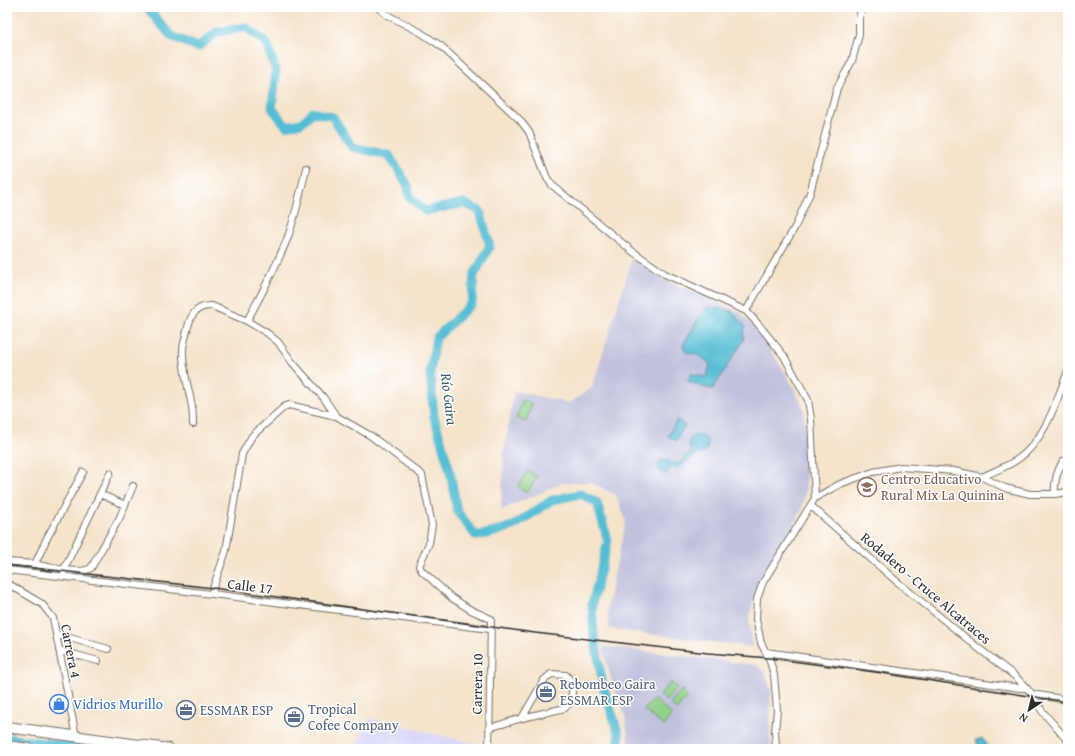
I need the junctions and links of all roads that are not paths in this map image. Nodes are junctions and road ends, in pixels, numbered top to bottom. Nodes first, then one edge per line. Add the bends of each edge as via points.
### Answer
1 (376, 7) edge
2 (862, 7) edge
3 (306, 168) dead end
4 (746, 311) junction
5 (248, 321) junction
6 (1068, 370) edge
7 (336, 416) junction
8 (194, 424) dead end
9 (1068, 465) edge
10 (83, 472) dead end
11 (110, 473) dead end
12 (982, 477) junction
13 (133, 486) dead end
14 (1068, 492) edge
15 (100, 494) junction
16 (1055, 494) junction
17 (814, 498) junction
18 (125, 505) junction
19 (811, 506) junction
20 (7, 562) edge
21 (35, 564) junction
22 (65, 569) junction
23 (7, 570) edge
24 (64, 576) junction
25 (7, 583) edge
26 (212, 594) junction
27 (490, 629) junction
28 (56, 634) junction
29 (108, 649) dead end
30 (59, 650) junction
31 (766, 652) junction
32 (98, 661) dead end
33 (1026, 688) junction
34 (1032, 694) junction
35 (1068, 700) edge
36 (522, 718) junction
37 (7, 727) edge
38 (489, 728) junction
39 (76, 737) junction
40 (1068, 741) edge
41 (7, 746) edge
42 (29, 749) edge
43 (169, 749) edge
44 (489, 749) edge
45 (776, 749) edge

1 - 4 street via 441,46 519,119 529,132 552,185 632,251 665,274
2 - 4 street via 859,35 852,61 837,88 810,193 794,227
3 - 5 street via 299,202 288,235
4 - 17 street via 784,356 808,400
5 - 7 street via 278,342
5 - 8 street via 212,306 197,310 189,320 183,350
6 - 12 street via 1051,414 1033,446 1007,466
7 - 26 street via 289,405 252,436 242,454 226,551
7 - 27 street, Carrera 10 via 371,436 422,475 432,525 429,543 419,566 452,598 491,619
9 - 16 street via 1063,461 1057,471
10 - 21 street
11 - 15 street
12 - 16 street via 1017,491
12 - 17 street via 954,471 901,467 873,472 840,484
13 - 18 street
14 - 16 street
15 - 18 street
15 - 22 street
17 - 19 street
18 - 22 street via 91,568
19 - 31 street via 763,582 757,599 756,619 761,643
19 - 33 street, Rodadero - Cruce Alcatraces via 895,580 1016,677
20 - 21 street
21 - 22 street
22 - 24 street
23 - 24 street, Calle 17
24 - 26 street, Calle 17
25 - 28 street, Carrera 4 via 42,604 53,618
26 - 27 street, Calle 17
27 - 38 street, Carrera 10
28 - 29 street
28 - 30 street, Carrera 4
30 - 32 street
30 - 39 street, Carrera 4
31 - 33 street
31 - 45 street via 776,690
33 - 34 street, Rodadero - Cruce Alcatraces
34 - 35 street
34 - 40 street, Rodadero - Cruce Alcatraces via 1042,711
36 - 36 street via 565,708 571,701 573,684 566,675 551,674 544,680
36 - 38 street
37 - 39 highway
38 - 44 street, Carrera 10
39 - 43 highway
41 - 42 highway

